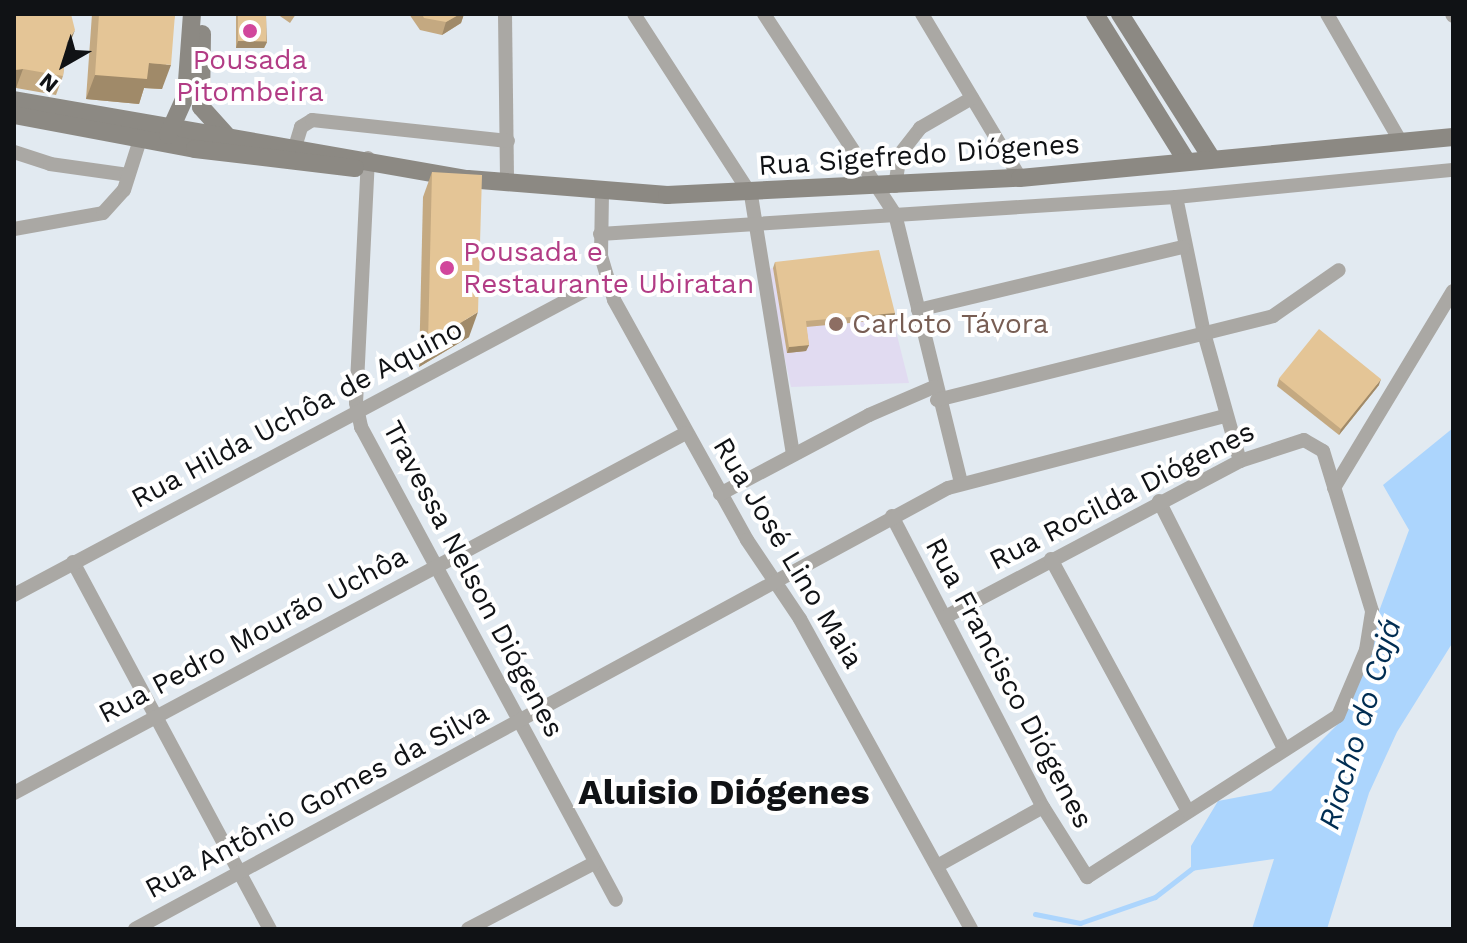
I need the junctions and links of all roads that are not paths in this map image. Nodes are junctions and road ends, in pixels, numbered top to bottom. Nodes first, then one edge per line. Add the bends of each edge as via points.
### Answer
1 (192, 14) edge
2 (203, 14) edge
3 (505, 14) edge
4 (634, 14) edge
5 (764, 14) edge
6 (922, 14) edge
7 (1095, 14) edge
8 (1120, 14) edge
9 (1327, 14) edge
10 (1164, 84) junction
11 (1144, 92) junction
12 (972, 98) junction
13 (14, 100) edge
14 (14, 115) edge
15 (168, 136) junction
16 (227, 136) junction
17 (1453, 137) edge
18 (140, 140) junction
19 (508, 141) junction
20 (1401, 142) junction
21 (295, 147) junction
22 (14, 152) edge
23 (1212, 159) junction
24 (1187, 162) junction
25 (368, 163) junction
26 (1453, 170) edge
27 (128, 175) junction
28 (1020, 178) junction
29 (507, 184) junction
30 (887, 186) junction
31 (602, 193) junction
32 (751, 195) junction
33 (1176, 197) junction
34 (895, 214) junction
35 (754, 222) junction
36 (14, 229) edge
37 (600, 234) junction
38 (1183, 247) junction
39 (1339, 270) dead end
40 (605, 280) junction
41 (1453, 291) edge
42 (918, 310) junction
43 (1204, 333) junction
44 (936, 394) junction
45 (357, 413) junction
46 (1224, 416) junction
47 (686, 433) junction
48 (793, 455) junction
49 (1240, 461) junction
50 (961, 483) junction
51 (1334, 488) junction
52 (720, 494) junction
53 (1159, 501) junction
54 (892, 516) junction
55 (1051, 559) junction
56 (73, 562) junction
57 (434, 568) junction
58 (776, 583) junction
59 (14, 595) edge
60 (945, 617) junction
61 (156, 715) junction
62 (520, 720) junction
63 (1284, 748) junction
64 (14, 793) edge
65 (1043, 807) junction
66 (1188, 811) junction
67 (594, 863) junction
68 (937, 866) junction
69 (240, 874) junction
70 (616, 900) dead end
71 (135, 929) edge
72 (270, 929) edge
73 (468, 929) edge
74 (971, 929) edge

1 - 15 main road via 186,95
2 - 16 main road via 201,107
3 - 19 street
4 - 32 street
5 - 30 street
6 - 12 street
7 - 11 main road
8 - 10 main road
9 - 20 street
10 - 11 main road
10 - 23 main road
11 - 24 main road
12 - 28 street
12 - 30 street via 920,128 900,154
13 - 15 main road
14 - 18 main road
15 - 16 main road
15 - 18 main road
15 - 25 main road
16 - 21 main road
17 - 20 main road, Rua Sigefredo Diógenes
18 - 27 street
19 - 21 street via 312,120 301,127
19 - 29 street
20 - 23 main road, Rua Sigefredo Diógenes
21 - 25 main road
22 - 27 street via 50,164
23 - 24 main road, Rua Sigefredo Diógenes
24 - 28 main road, Rua Sigefredo Diógenes
25 - 29 main road, Rua Sigefredo Diógenes
25 - 45 street, Travessa Nelson Diógenes
26 - 33 street
27 - 36 street via 114,205 103,213
28 - 30 main road, Rua Sigefredo Diógenes
29 - 31 main road, Rua Sigefredo Diógenes
30 - 32 main road, Rua Sigefredo Diógenes
30 - 34 street
31 - 32 main road, Rua Sigefredo Diógenes
31 - 37 street, Rua José Lino Maia
32 - 35 street
33 - 34 street
33 - 38 street
34 - 35 street
34 - 42 street
35 - 37 street
35 - 48 street
37 - 40 street, Rua José Lino Maia
38 - 42 street
38 - 43 street
39 - 43 street via 1292,308
40 - 45 street, Rua Hilda Uchôa de Aquino
40 - 47 street, Rua José Lino Maia
41 - 51 street
42 - 44 street
43 - 44 street
43 - 46 street
44 - 48 street
44 - 50 street
45 - 56 street, Rua Hilda Uchôa de Aquino
45 - 57 street, Travessa Nelson Diógenes
46 - 49 street
46 - 50 street, Rua Antônio Gomes da Silva
47 - 52 street, Rua José Lino Maia
47 - 57 street, Rua Pedro Mourão Uchôa
48 - 52 street
49 - 51 street, Rua Rocilda Diógenes via 1291,441 1311,441 1323,451
49 - 53 street, Rua Rocilda Diógenes
50 - 54 street, Rua Antônio Gomes da Silva
51 - 63 street via 1372,611 1366,650 1338,716
52 - 58 street, Rua José Lino Maia
53 - 55 street, Rua Rocilda Diógenes
53 - 63 street
54 - 58 street, Rua Antônio Gomes da Silva
54 - 60 street, Rua Francisco Diógenes
55 - 60 street, Rua Rocilda Diógenes
55 - 66 street
56 - 59 street, Rua Hilda Uchôa de Aquino
56 - 61 street
57 - 61 street, Rua Pedro Mourão Uchôa
57 - 62 street, Travessa Nelson Diógenes
58 - 62 street, Rua Antônio Gomes da Silva
58 - 68 street, Rua José Lino Maia
60 - 65 street, Rua Francisco Diógenes
61 - 64 street, Rua Pedro Mourão Uchôa
61 - 69 street
62 - 67 street, Travessa Nelson Diógenes
62 - 69 street, Rua Antônio Gomes da Silva
63 - 66 street
65 - 66 street, Rua Francisco Diógenes via 1081,874 1091,877
65 - 68 street
67 - 70 street, Travessa Nelson Diógenes
67 - 73 street
68 - 74 street, Rua José Lino Maia
69 - 71 street, Rua Antônio Gomes da Silva
69 - 72 street

